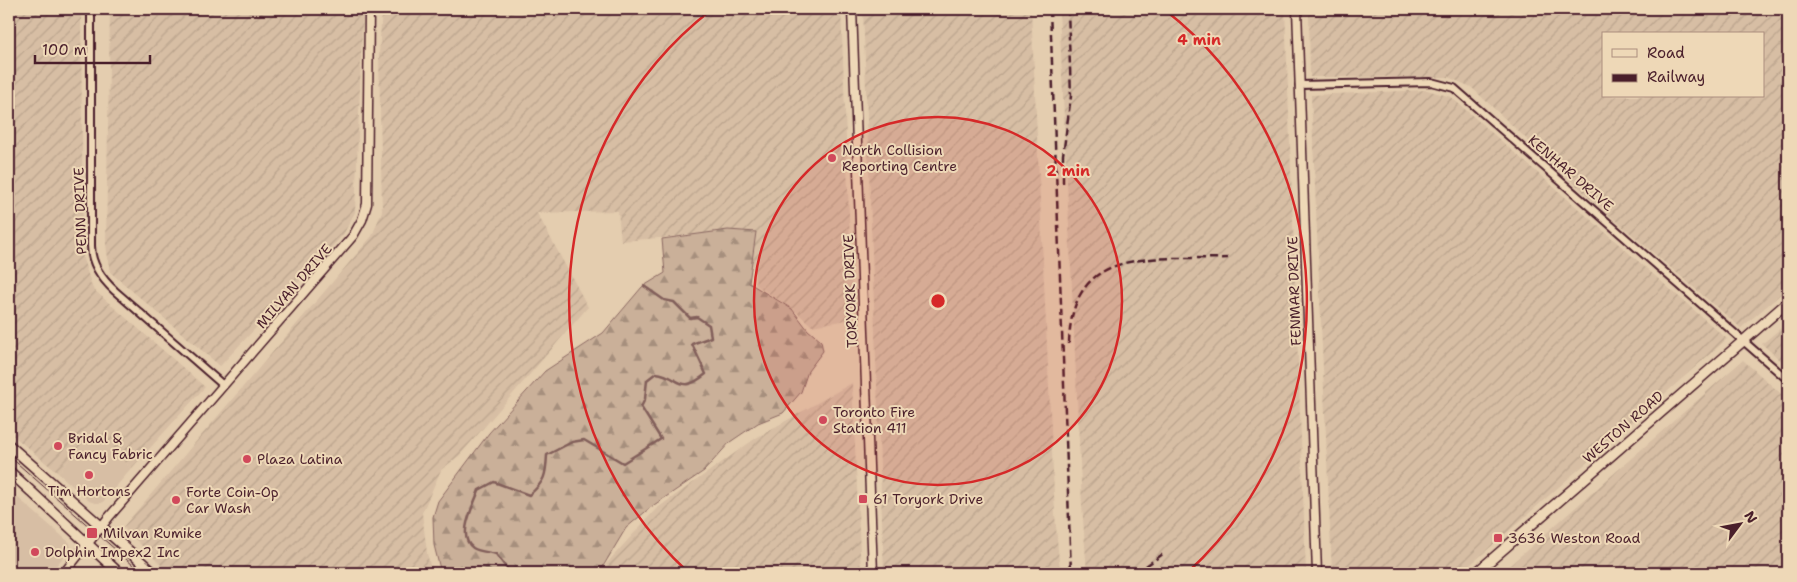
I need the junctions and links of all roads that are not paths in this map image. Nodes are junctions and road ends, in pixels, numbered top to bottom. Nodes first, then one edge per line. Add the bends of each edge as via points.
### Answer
1 (91, 9) edge
2 (369, 9) edge
3 (852, 9) edge
4 (1297, 9) edge
5 (1299, 85) junction
6 (1788, 302) edge
7 (1744, 341) junction
8 (1788, 380) edge
9 (224, 385) junction
10 (9, 445) edge
11 (9, 471) edge
12 (102, 526) junction
13 (87, 544) junction
14 (64, 573) edge
15 (119, 573) edge
16 (154, 573) edge
17 (873, 573) edge
18 (1317, 573) edge
19 (1476, 573) edge

1 - 9 street, PENN DRIVE via 91,246 94,260 105,282 114,291
2 - 9 street, MILVAN DRIVE via 367,204 362,220 353,236
3 - 17 street, TORYORK DRIVE
4 - 5 street, FENMAR DRIVE
5 - 7 street, KENHAR DRIVE via 1431,82 1454,88
5 - 18 street, FENMAR DRIVE
6 - 7 main road, WESTON ROAD
7 - 8 street, KENHAR DRIVE
7 - 19 main road, WESTON ROAD
9 - 12 street, MILVAN DRIVE
10 - 12 main road
11 - 13 main road
12 - 13 street, MILVAN DRIVE
12 - 16 main road
13 - 14 street, MILVAN DRIVE
13 - 15 main road

